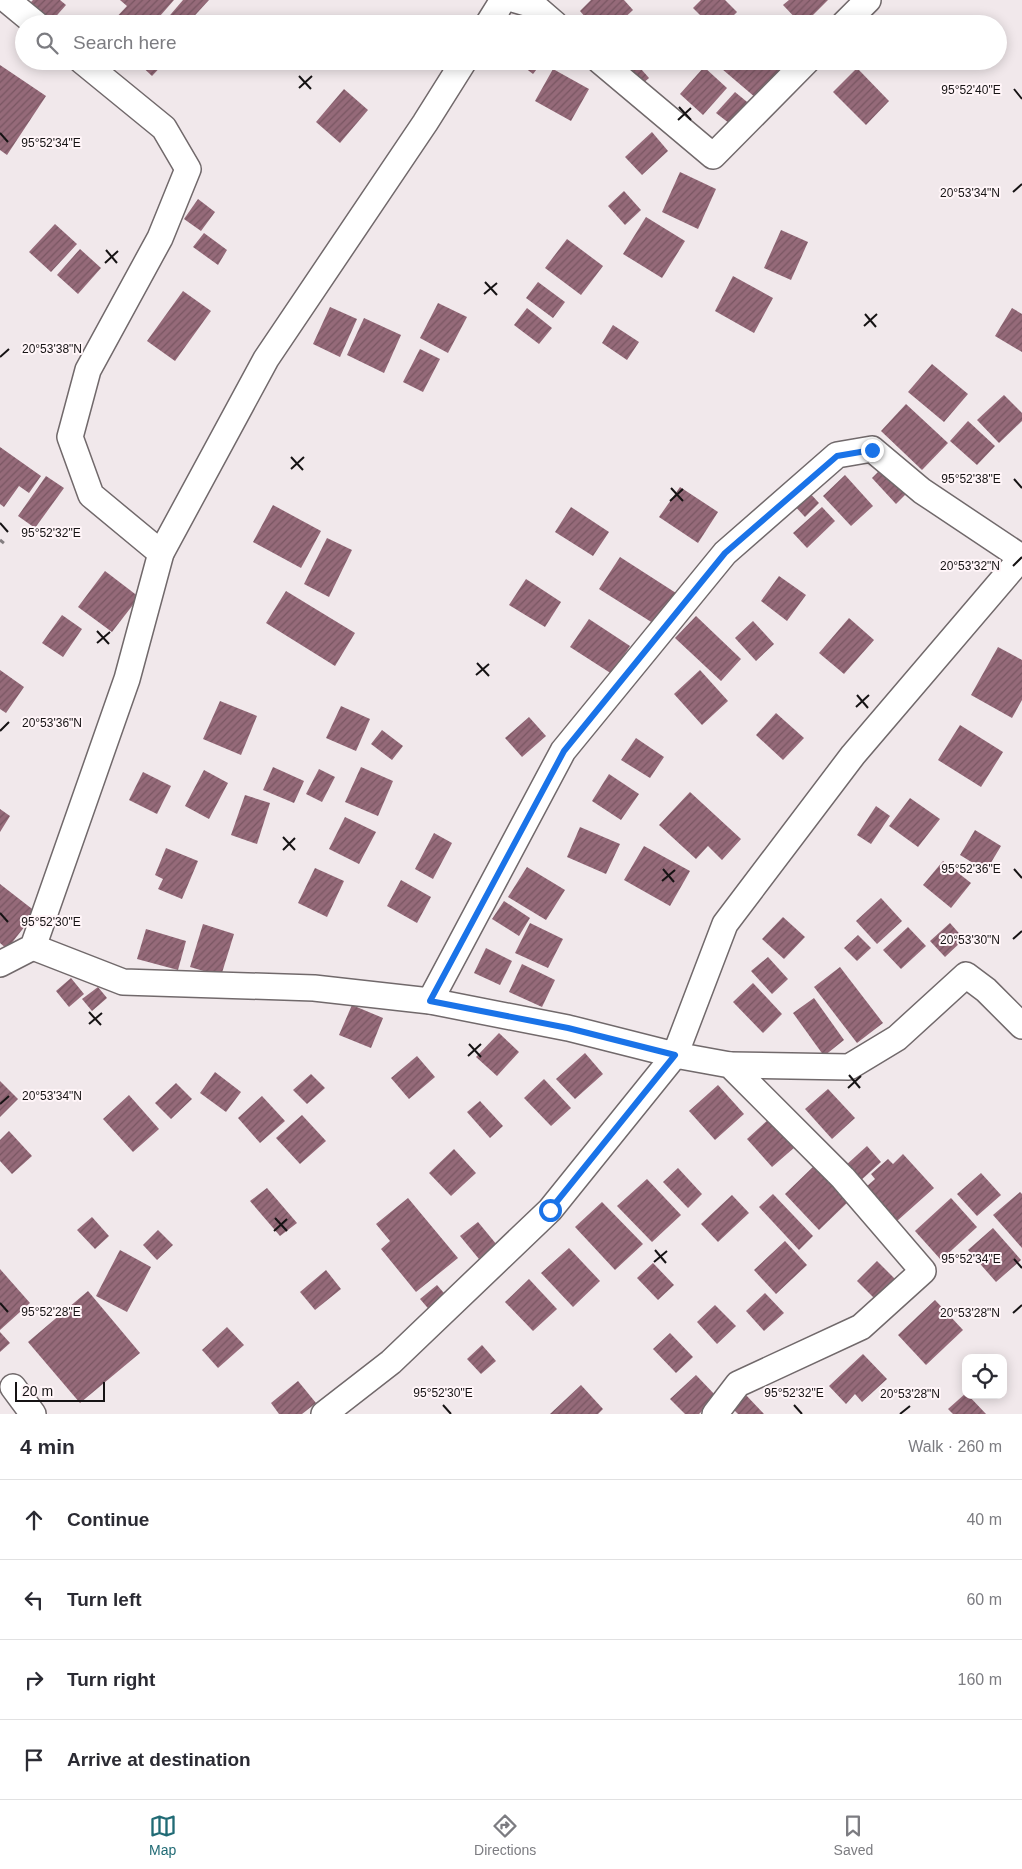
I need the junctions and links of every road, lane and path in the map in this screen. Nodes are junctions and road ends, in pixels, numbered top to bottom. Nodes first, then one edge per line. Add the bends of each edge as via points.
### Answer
1 (7, 0) edge
2 (502, 0) edge
3 (516, 0) edge
4 (868, 0) edge
5 (25, 15) edge
6 (493, 15) edge
7 (545, 15) edge
8 (853, 15) edge
9 (93, 70) edge
10 (458, 70) edge
11 (611, 70) edge
12 (798, 70) edge
13 (0, 540) edge
14 (5, 544) dead end
15 (162, 553) junction
16 (1022, 557) edge
17 (33, 947) junction
18 (0, 964) edge
19 (430, 1001) junction
20 (1022, 1026) edge
21 (675, 1055) junction
22 (730, 1065) junction
23 (13, 1387) dead end
24 (33, 1414) edge
25 (324, 1414) edge
26 (715, 1414) edge

1 - 5 street
2 - 6 street
3 - 7 street via 533,5
4 - 8 street
9 - 15 street via 164,128 188,169 160,238 88,370 70,437 91,495
10 - 15 street via 266,359
11 - 12 street via 713,156
13 - 14 path
15 - 17 street via 127,679
16 - 19 street via 922,491 872,450 837,456 725,553 564,751
16 - 21 street via 853,755 725,924
17 - 18 street
17 - 19 street via 123,982 314,988
19 - 21 street via 568,1028
20 - 22 street via 966,975 896,1038 849,1067
21 - 22 street
21 - 25 street via 550,1210 391,1362
22 - 26 street via 843,1178 923,1271 861,1327 738,1384
23 - 24 street

